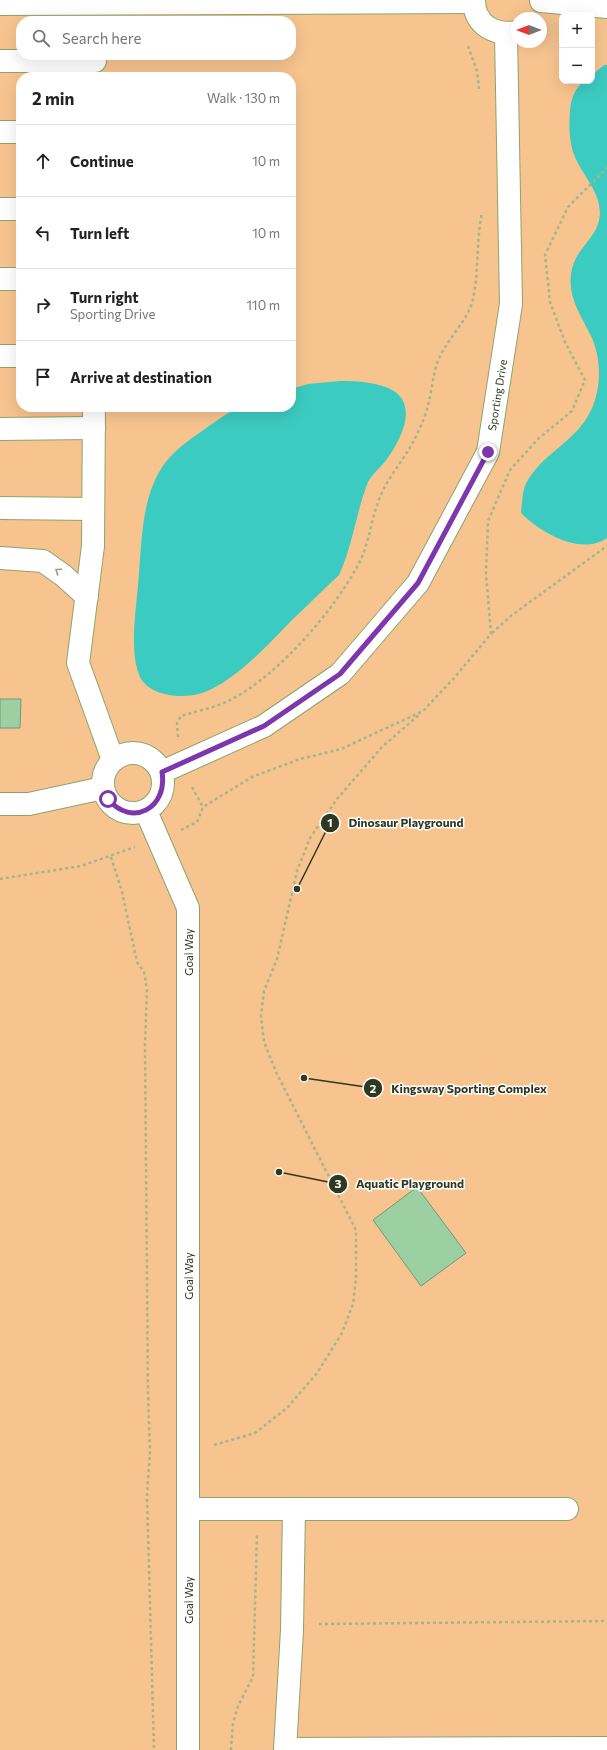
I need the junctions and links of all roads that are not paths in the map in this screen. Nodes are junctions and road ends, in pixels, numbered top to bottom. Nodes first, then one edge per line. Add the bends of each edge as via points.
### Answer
1 (541, 0) edge
2 (474, 1) edge
3 (0, 4) edge
4 (607, 7) edge
5 (95, 9) edge
6 (538, 12) edge
7 (511, 33) edge
8 (511, 48) edge
9 (0, 61) edge
10 (95, 64) edge
11 (0, 132) edge
12 (16, 132) edge
13 (0, 209) edge
14 (16, 209) edge
15 (0, 279) edge
16 (16, 279) edge
17 (0, 356) edge
18 (16, 356) edge
19 (94, 417) edge
20 (0, 429) edge
21 (0, 508) edge
22 (93, 509) junction
23 (0, 558) edge
24 (87, 597) junction
25 (113, 760) junction
26 (171, 767) junction
27 (103, 788) junction
28 (0, 804) edge
29 (146, 810) junction
30 (188, 1509) junction
31 (294, 1509) junction
32 (567, 1509) dead end
33 (607, 1748) edge
34 (285, 1749) edge
35 (188, 1750) edge

1 - 4 lane
1 - 6 lane
2 - 5 lane
2 - 7 lane via 476,13 482,24 493,31
3 - 5 lane
8 - 26 lane, Sporting Drive via 511,304 488,452 418,583 340,674 264,726
9 - 10 lane
11 - 12 lane
13 - 14 lane
15 - 16 lane
17 - 18 lane
19 - 20 lane
19 - 22 lane
21 - 22 lane
22 - 24 lane via 93,546
24 -> 23 lane via 43,561
24 - 25 lane via 78,663
25 - 26 lane via 132,752 141,753 157,763
25 - 27 lane via 103,778
26 - 29 lane via 162,794 156,804
27 - 28 lane via 29,804
27 - 29 lane via 114,807 124,812 136,813
29 - 30 lane, Goal Way via 188,908
30 - 31 lane
30 - 35 lane, Goal Way
31 - 32 lane
31 - 34 lane via 292,1630
33 - 34 lane

